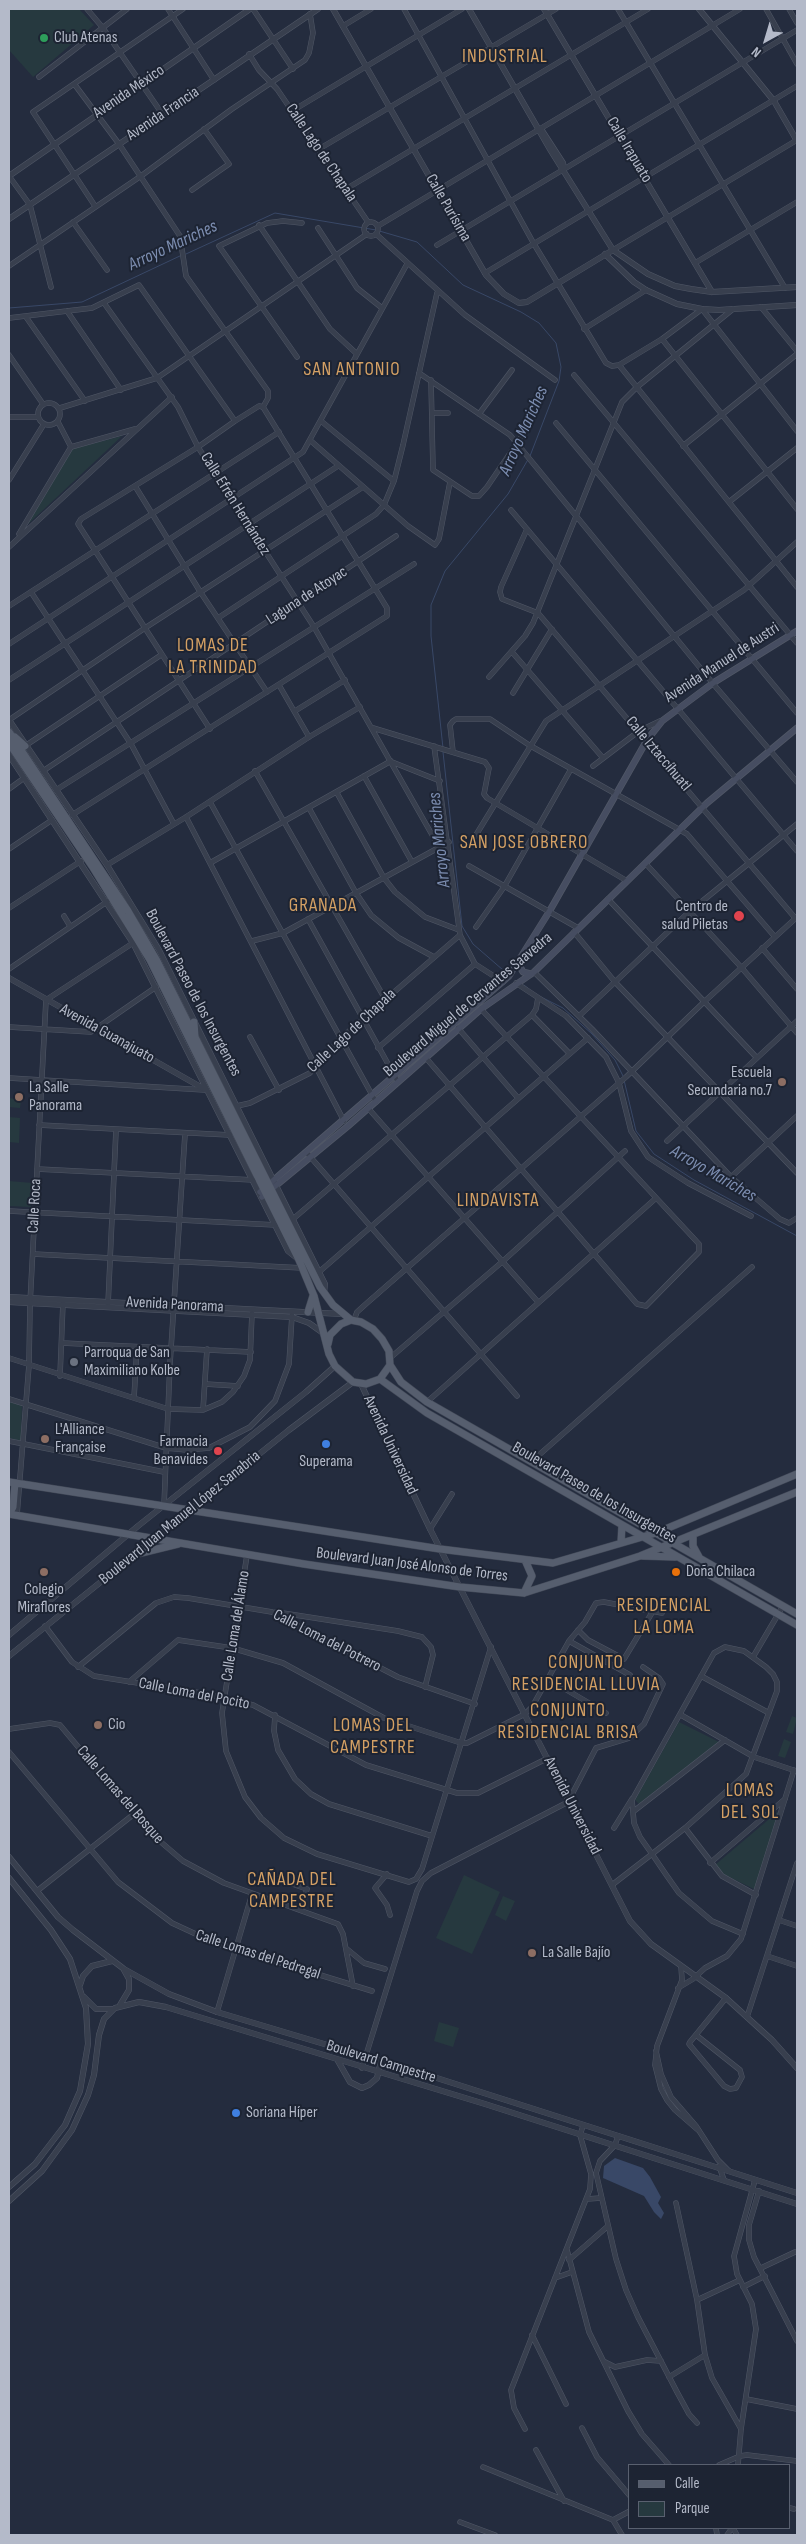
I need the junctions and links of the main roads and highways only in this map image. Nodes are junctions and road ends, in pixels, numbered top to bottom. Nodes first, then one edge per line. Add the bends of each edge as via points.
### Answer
1 (797, 631) edge
2 (797, 728) edge
3 (9, 732) edge
4 (9, 743) edge
5 (25, 746) road end
6 (69, 833) junction
7 (67, 841) road end
8 (134, 921) junction
9 (145, 928) road end
10 (125, 929) road end
11 (136, 934) junction
12 (518, 963) junction
13 (532, 973) junction
14 (509, 976) joint
15 (502, 982) junction
16 (513, 985) junction
17 (194, 1022) road end
18 (195, 1039) junction
19 (346, 1123) junction
20 (268, 1189) junction
21 (314, 1296) junction
22 (308, 1312) road end
23 (353, 1320) junction
24 (328, 1344) junction
25 (390, 1361) junction
26 (380, 1378) junction
27 (797, 1474) edge
28 (15, 1483) edge
29 (797, 1492) edge
30 (9, 1514) edge
31 (622, 1524) junction
32 (656, 1533) junction
33 (693, 1535) junction
34 (645, 1537) junction
35 (621, 1543) junction
36 (673, 1543) junction
37 (180, 1544) junction
38 (662, 1547) junction
39 (137, 1554) road end
40 (640, 1556) junction
41 (677, 1557) junction
42 (699, 1558) junction
43 (525, 1560) junction
44 (524, 1593) junction
45 (797, 1614) edge
46 (797, 1625) edge

1 - 12 main road, Avenida Manuel de Austri via 713,683 662,720 647,740
2 - 13 main road, Boulevard Miguel de Cervantes Saavedra via 703,807
3 - 5 main road
3 - 8 main road, Boulevard Paseo de los Insurgentes
4 - 6 main road, Boulevard Paseo de los Insurgentes
6 - 7 main road
6 - 11 main road, Boulevard Paseo de los Insurgentes
8 - 9 main road
8 - 18 main road, Boulevard Paseo de los Insurgentes
10 - 11 main road
11 - 20 main road, Boulevard Paseo de los Insurgentes
12 - 13 main road via 523,972
12 - 14 main road, Avenida Manuel de Austri
13 - 16 main road, Boulevard Miguel de Cervantes Saavedra
14 - 15 main road, Boulevard Miguel de Cervantes Saavedra
15 - 16 main road
15 - 19 main road, Boulevard Miguel de Cervantes Saavedra via 394,1076
16 - 19 main road, Boulevard Miguel de Cervantes Saavedra via 458,1028 376,1102
17 - 18 main road
18 - 20 main road, Boulevard Paseo de los Insurgentes
19 - 20 main road, Boulevard Miguel de Cervantes Saavedra
20 - 21 main road, Boulevard Paseo de los Insurgentes
20 - 23 main road, Boulevard Paseo de los Insurgentes via 324,1293 342,1314
21 - 22 main road
21 - 24 main road, Boulevard Paseo de los Insurgentes
23 - 24 main road via 336,1328
23 - 25 main road via 378,1334
24 - 26 main road via 335,1366 353,1382 361,1384
25 - 26 main road
25 - 32 main road, Boulevard Paseo de los Insurgentes via 402,1382 427,1402
26 - 31 main road, Boulevard Paseo de los Insurgentes via 427,1413
27 - 32 main road, Boulevard Juan José Alonso de Torres
28 - 30 main road via 13,1507
28 - 43 main road, Boulevard Juan José Alonso de Torres
29 - 33 main road, Boulevard Juan José Alonso de Torres
30 - 37 main road, Boulevard Juan José Alonso de Torres
31 - 34 main road, Boulevard Paseo de los Insurgentes
31 - 35 main road
32 - 34 main road, Boulevard Juan José Alonso de Torres
32 - 36 main road, Boulevard Paseo de los Insurgentes
33 - 36 main road, Boulevard Juan José Alonso de Torres
33 - 42 main road via 693,1546
34 - 35 main road, Boulevard Juan José Alonso de Torres
34 - 38 main road, Boulevard Paseo de los Insurgentes
35 - 43 main road, Boulevard Juan José Alonso de Torres via 560,1561
36 - 38 main road, Boulevard Juan José Alonso de Torres
36 - 42 main road, Boulevard Paseo de los Insurgentes
37 - 39 main road
37 - 44 main road, Boulevard Juan José Alonso de Torres via 460,1587
38 - 40 main road, Boulevard Juan José Alonso de Torres
38 - 41 main road, Boulevard Paseo de los Insurgentes
40 - 41 main road
40 - 44 main road, Boulevard Juan José Alonso de Torres
41 - 46 main road, Boulevard Paseo de los Insurgentes
42 - 45 main road, Boulevard Paseo de los Insurgentes
43 - 44 main road via 532,1576

